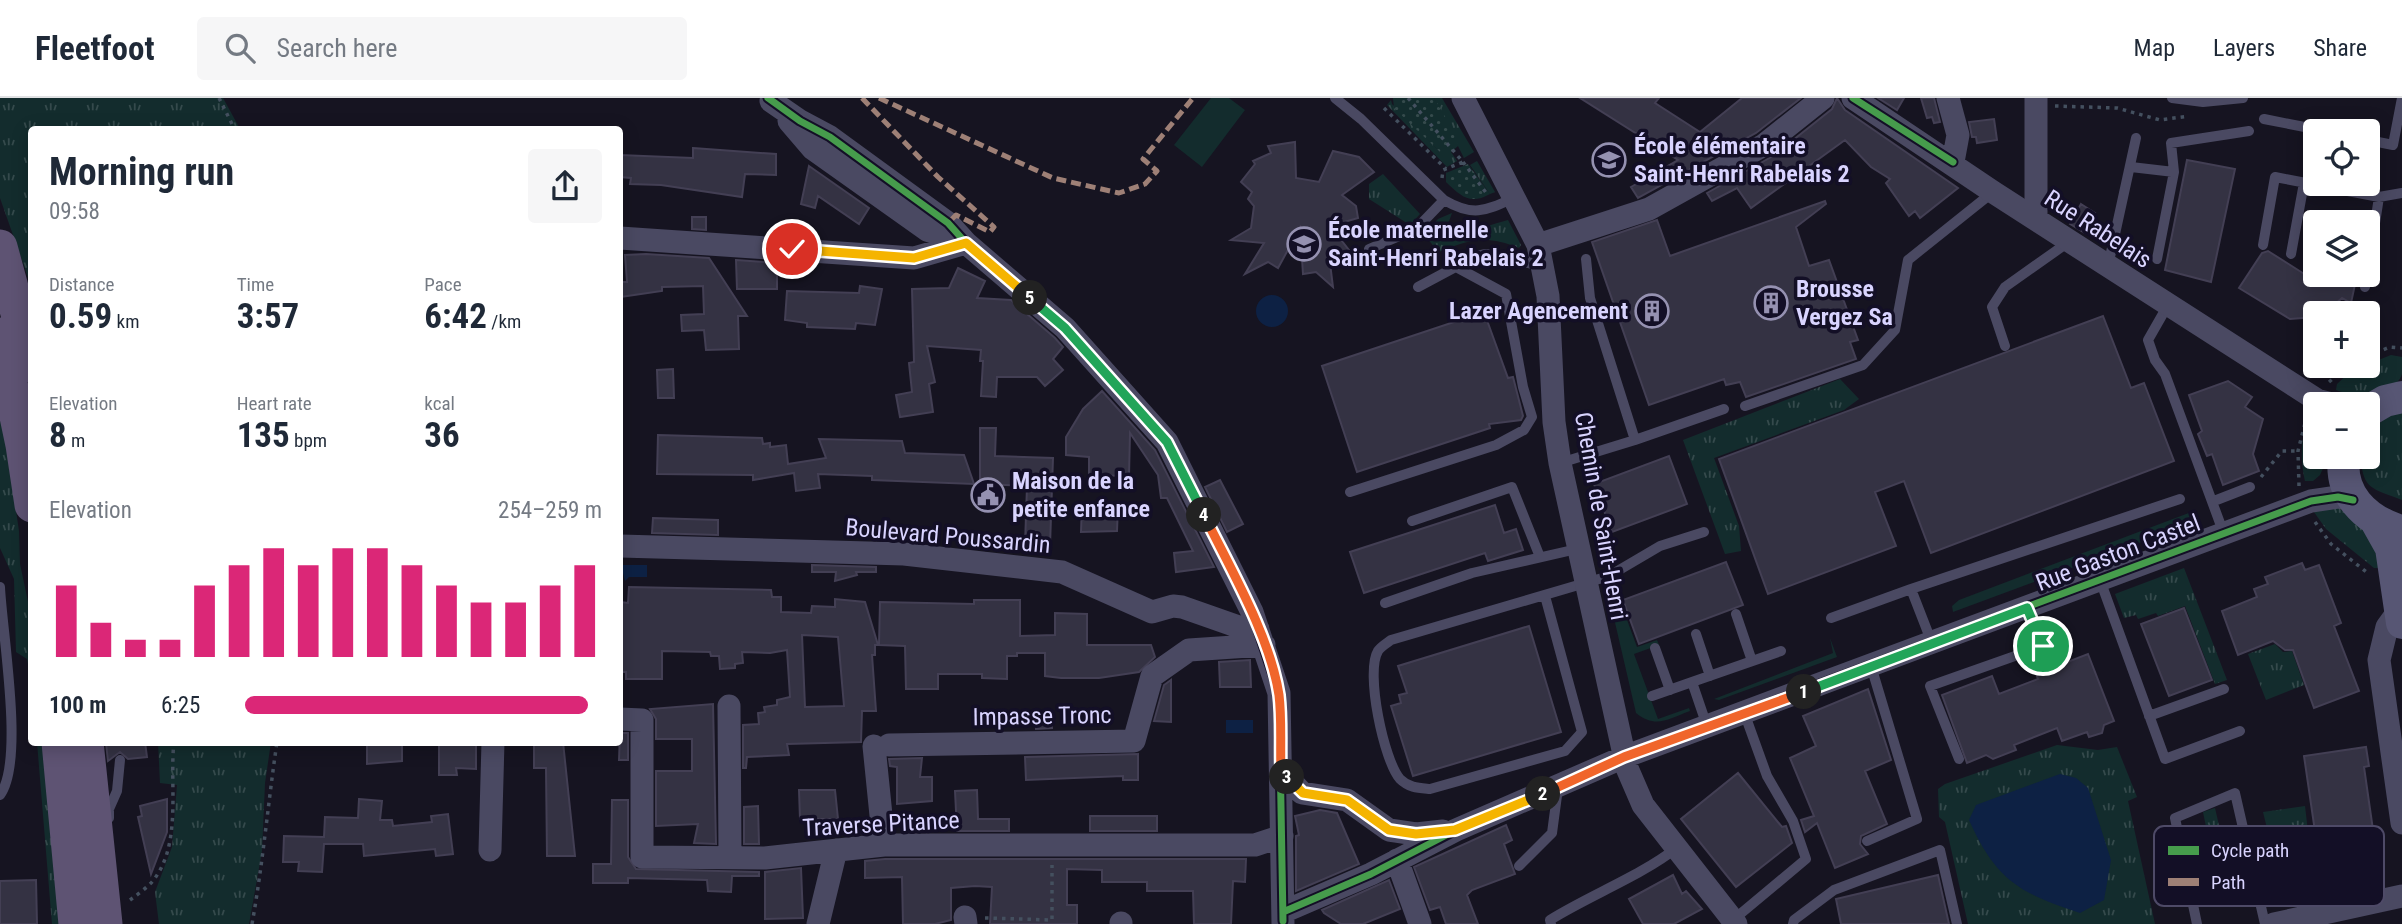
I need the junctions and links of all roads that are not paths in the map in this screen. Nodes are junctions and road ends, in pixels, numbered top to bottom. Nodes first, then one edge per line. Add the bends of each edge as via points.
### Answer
1 (1335, 98) edge
2 (1463, 98) edge
3 (1823, 98) edge
4 (1853, 98) edge
5 (1948, 98) edge
6 (2172, 98) edge
7 (2243, 98) edge
8 (2402, 98) edge
9 (770, 99) edge
10 (2036, 102) edge
11 (2264, 119) dead end
12 (2303, 127) edge
13 (2249, 131) dead end
14 (2136, 138) dead end
15 (2380, 142) edge
16 (1953, 162) junction
17 (2131, 167) junction
18 (2174, 172) junction
19 (2303, 183) edge
20 (2303, 188) edge
21 (1993, 192) junction
22 (2402, 193) edge
23 (2374, 196) edge
24 (2379, 197) junction
25 (1514, 198) junction
26 (1444, 200) junction
27 (2377, 210) edge
28 (2036, 219) junction
29 (623, 238) edge
30 (2070, 241) junction
31 (966, 243) junction
32 (2263, 244) dead end
33 (0, 247) edge
34 (1369, 249) dead end
35 (2291, 254) dead end
36 (1540, 256) junction
37 (1586, 259) dead end
38 (2157, 259) dead end
39 (2108, 266) junction
40 (1458, 268) junction
41 (1418, 287) dead end
42 (2168, 305) junction
43 (0, 335) edge
44 (2005, 346) dead end
45 (28, 350) edge
46 (2306, 392) edge
47 (2402, 397) edge
48 (1745, 406) dead end
49 (2380, 406) edge
50 (1724, 409) dead end
51 (1635, 440) junction
52 (1560, 463) junction
53 (2338, 469) edge
54 (2344, 469) edge
55 (28, 479) edge
56 (2249, 487) dead end
57 (1350, 492) dead end
58 (2180, 499) dead end
59 (2353, 500) junction
60 (2214, 501) junction
61 (2311, 501) junction
62 (1412, 521) dead end
63 (2390, 527) edge
64 (1704, 532) dead end
65 (2224, 534) junction
66 (623, 546) edge
67 (1577, 549) junction
68 (1540, 557) junction
69 (2100, 580) junction
70 (1584, 584) junction
71 (0, 587) edge
72 (1912, 589) junction
73 (1545, 596) junction
74 (1385, 603) dead end
75 (2027, 608) junction
76 (1736, 614) dead end
77 (2401, 616) edge
78 (1831, 618) dead end
79 (1696, 634) dead end
80 (1261, 637) junction
81 (1932, 643) junction
82 (1655, 648) dead end
83 (1781, 651) dead end
84 (1752, 661) junction
85 (1871, 667) junction
86 (1710, 676) junction
87 (1692, 682) junction
88 (2224, 689) dead end
89 (1670, 690) junction
90 (1652, 696) dead end
91 (729, 706) dead end
92 (1745, 715) junction
93 (2149, 716) junction
94 (623, 719) edge
95 (1708, 729) junction
96 (2240, 731) dead end
97 (59, 746) edge
98 (87, 746) edge
99 (492, 746) edge
100 (1624, 757) junction
101 (1959, 759) dead end
102 (120, 760) dead end
103 (1281, 771) junction
104 (1558, 788) junction
105 (0, 795) edge
106 (2402, 824) edge
107 (2177, 826) edge
108 (2242, 826) edge
109 (1389, 830) junction
110 (1455, 830) junction
111 (110, 835) dead end
112 (1282, 836) junction
113 (1867, 841) dead end
114 (884, 845) junction
115 (1678, 848) junction
116 (490, 850) dead end
117 (836, 850) junction
118 (730, 856) junction
119 (1396, 860) junction
120 (1519, 866) dead end
121 (113, 882) dead end
122 (2402, 896) edge
123 (2384, 900) edge
124 (2193, 906) edge
125 (2261, 906) edge
126 (2356, 906) edge
127 (110, 918) edge
128 (1283, 918) edge
129 (1732, 923) edge
130 (76, 924) edge
131 (818, 924) edge
132 (1420, 924) edge
133 (1551, 924) edge
134 (1793, 924) edge
135 (1957, 924) edge
136 (2197, 924) edge
137 (2265, 924) edge
138 (2274, 924) edge

1 - 26 lane
2 - 25 street, Chemin de Saint-Henri
3 - 36 street via 1764,145 1649,209
4 - 16 street, Rue Rabelais
5 - 16 street via 1958,135
6 - 7 lane via 2203,102
8 - 15 lane via 2393,145
9 - 31 street via 813,149 927,230
10 - 28 street
11 - 12 lane
13 - 18 lane via 2171,143
14 - 17 lane
16 - 21 street, Rue Rabelais
17 - 18 lane
17 - 39 lane
18 - 38 lane
19 - 32 lane via 2276,177
20 - 35 lane
21 - 28 street, Rue Rabelais
21 - 48 lane via 1908,260 1895,330 1863,365
22 - 24 lane
23 - 24 lane
24 - 27 lane
25 - 26 lane via 1471,212
25 - 36 street, Chemin de Saint-Henri
26 - 34 lane via 1416,229
28 - 30 street, Rue Rabelais
29 - 31 street via 914,258
30 - 39 street, Rue Rabelais
30 - 44 lane via 2005,287 1992,307
31 - 80 street via 1065,328 1167,442
33 - 45 main road
36 - 40 lane via 1486,254
36 - 52 street, Chemin de Saint-Henri via 1549,308
37 - 51 lane via 1590,298
39 - 42 street, Rue Rabelais
40 - 41 lane
40 - 57 lane via 1506,294 1532,417 1524,430 1496,445
42 - 46 street, Rue Rabelais
42 - 60 lane via 2148,340
43 - 55 main road
47 - 49 main road
50 - 51 lane
51 - 52 lane
52 - 67 street, Chemin de Saint-Henri
53 - 61 street, Rue Gaston Castel
54 - 59 main road
56 - 60 lane
58 - 72 lane
59 - 61 street, Rue Gaston Castel
59 - 63 main road
60 - 65 lane
61 - 65 street, Rue Gaston Castel
62 - 68 lane via 1513,487
63 - 77 main road
64 - 70 lane via 1660,547 1609,576
65 - 69 street, Rue Gaston Castel
66 - 80 street, Boulevard Poussardin via 904,554 1062,572 1152,612 1182,607
67 - 68 lane
67 - 70 street, Chemin de Saint-Henri
68 - 74 lane via 1472,573
69 - 75 street, Rue Gaston Castel
69 - 93 lane
70 - 73 lane
70 - 100 street, Chemin de Saint-Henri
71 - 105 lane via 10,701 10,771
72 - 78 lane
72 - 81 lane
73 - 73 lane via 1391,640 1378,651 1373,671 1376,714 1399,778 1414,788 1430,789 1565,751 1581,732
75 - 81 street, Rue Gaston Castel
75 - 101 lane via 2043,646 1930,686
76 - 84 lane
77 - 106 street via 2387,627 2379,660
79 - 86 lane
80 - 103 street via 1279,694
80 - 114 street, Impasse Tronc via 1189,650 1152,677 1134,741 882,745
81 - 85 street, Rue Gaston Castel
82 - 89 lane
83 - 84 lane
84 - 86 lane
85 - 92 street, Rue Gaston Castel
85 - 113 lane via 1917,819
86 - 87 lane
87 - 89 lane
87 - 95 lane
88 - 93 lane
89 - 90 lane
91 - 118 street
92 - 95 street, Rue Gaston Castel
92 - 129 lane via 1767,776 1793,821 1806,859
93 - 96 lane via 2165,759
94 - 118 street, Traverse Pitance via 642,720 642,857
95 - 100 street, Rue Gaston Castel
97 - 130 main road
98 - 127 main road
99 - 116 street
100 - 104 street, Rue Gaston Castel
100 - 115 street, Chemin de Saint-Henri via 1643,805
102 - 111 lane via 117,791 109,809
103 - 109 street via 1303,793 1347,800
103 - 112 street
104 - 110 street, Rue Gaston Castel
104 - 120 lane via 1552,833
107 - 108 lane via 2175,818 2235,793
109 - 110 street via 1416,834
109 - 119 lane
110 - 119 street
112 - 114 street, Traverse Pitance via 1255,845
112 - 128 street
114 - 117 street, Traverse Pitance
115 - 129 street, Chemin de Saint-Henri
115 - 133 lane via 1576,904 1550,920
117 - 118 street, Traverse Pitance via 765,858
117 - 131 street
119 - 128 street
119 - 132 street
121 - 127 lane
122 - 123 street
124 - 136 lane
125 - 137 lane
126 - 138 street
134 - 135 lane via 1834,890 1940,850

